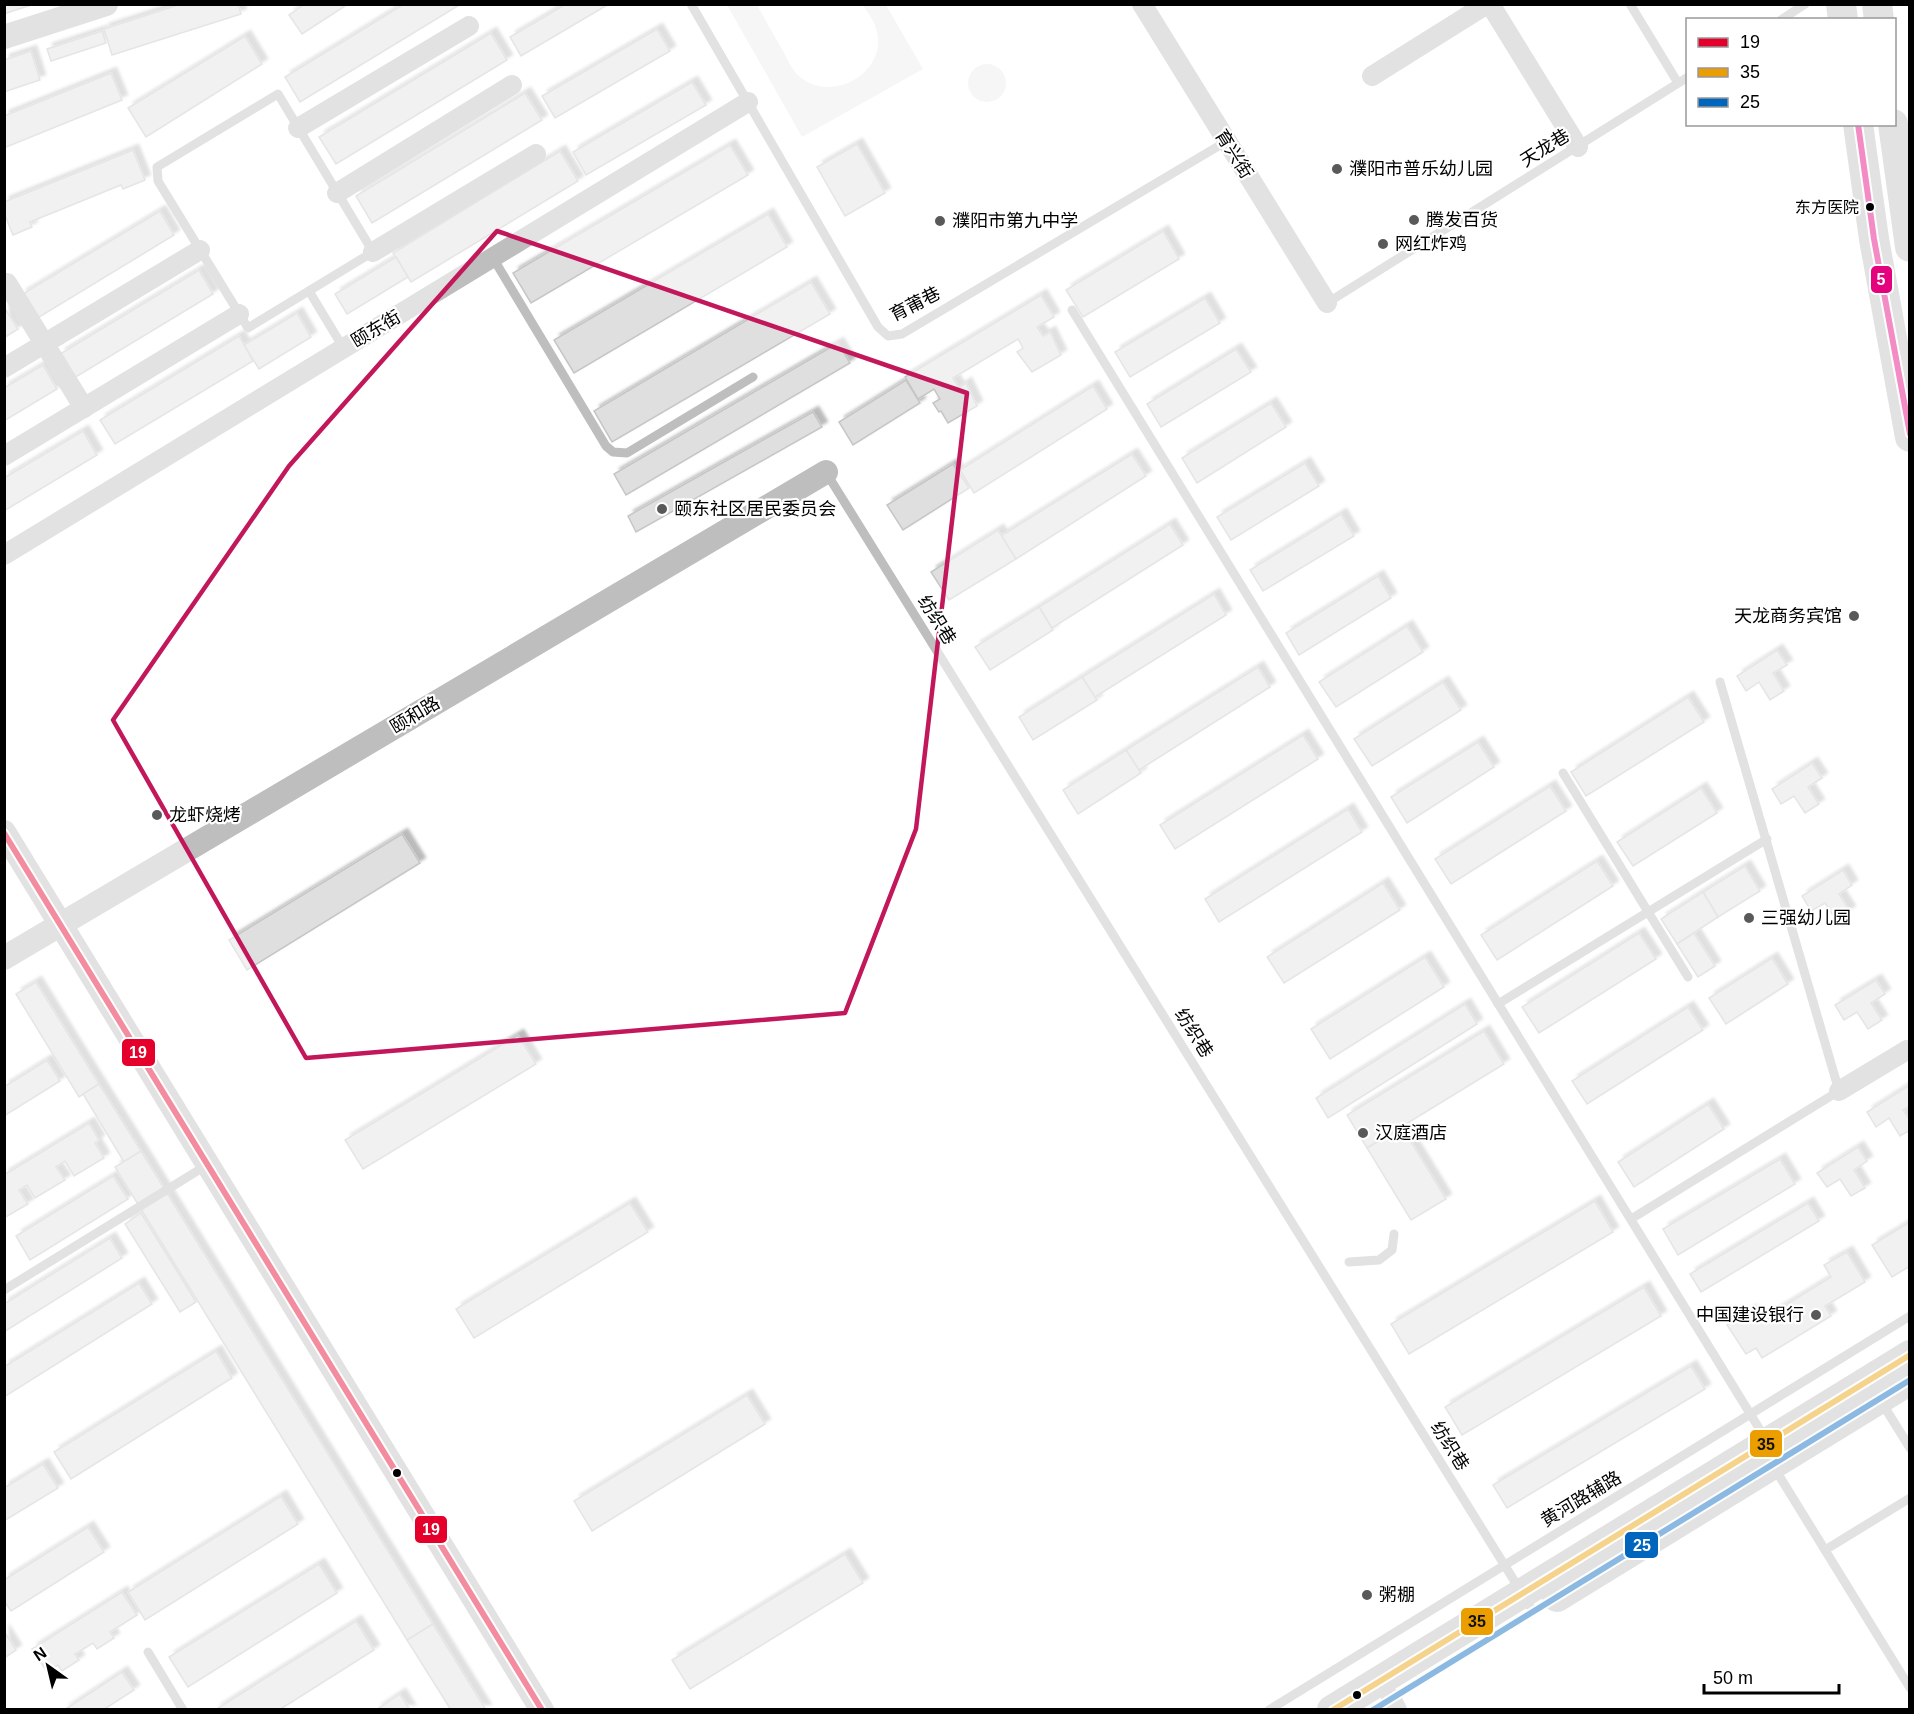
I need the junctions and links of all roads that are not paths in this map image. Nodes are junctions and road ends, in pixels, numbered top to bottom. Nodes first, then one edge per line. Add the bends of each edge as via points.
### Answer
1 (106, 4) edge
2 (691, 4) edge
3 (1142, 4) edge
4 (1489, 4) edge
5 (1630, 4) edge
6 (1805, 4) edge
7 (1784, 18) edge
8 (469, 26) dead end
9 (4, 37) edge
10 (1372, 76) dead end
11 (1686, 79) edge
12 (1678, 83) junction
13 (512, 85) dead end
14 (748, 102) junction
15 (1858, 126) edge
16 (1893, 126) edge
17 (298, 128) junction
18 (1227, 141) junction
19 (1578, 147) junction
20 (536, 154) dead end
21 (337, 193) junction
22 (1910, 247) edge
23 (200, 250) junction
24 (373, 252) junction
25 (493, 258) junction
26 (7, 283) dead end
27 (309, 291) junction
28 (1327, 303) joint
29 (1072, 310) dead end
30 (239, 314) junction
31 (44, 344) junction
32 (344, 349) junction
33 (4, 368) edge
34 (753, 377) dead end
35 (84, 408) junction
36 (1910, 437) edge
37 (4, 456) edge
38 (826, 472) joint
39 (4, 555) edge
40 (1720, 682) dead end
41 (1563, 772) dead end
42 (4, 832) edge
43 (1767, 838) junction
44 (1648, 911) junction
45 (61, 924) junction
46 (4, 958) edge
47 (1688, 977) dead end
48 (1498, 1004) junction
49 (1907, 1050) dead end
50 (1839, 1091) junction
51 (208, 1164) junction
52 (1631, 1219) junction
53 (1394, 1234) dead end
54 (1349, 1262) dead end
55 (4, 1290) edge
56 (1910, 1316) edge
57 (1910, 1355) edge
58 (1910, 1380) edge
59 (1879, 1398) junction
60 (1751, 1414) junction
61 (1910, 1448) edge
62 (1770, 1453) junction
63 (1910, 1498) edge
64 (1825, 1550) junction
65 (1504, 1565) junction
66 (1527, 1602) junction
67 (148, 1652) dead end
68 (1910, 1688) edge
69 (1387, 1706) edge
70 (183, 1710) edge
71 (542, 1710) edge
72 (1269, 1710) edge
73 (1332, 1710) edge

1 - 9 street
2 - 14 lane, 育莆巷
3 - 18 street, 育兴街
4 - 10 street
4 - 19 street
5 - 12 lane
6 - 7 lane
8 - 17 street
11 - 12 lane, 天龙巷
12 - 19 lane, 天龙巷
13 - 21 street
14 - 18 lane, 育莆巷 via 878,327 888,336 902,333
14 - 25 street, 颐东街
15 - 36 main road
16 - 22 main road
17 - 21 lane
17 - 23 lane via 278,94 157,167 158,181
18 - 28 street, 育兴街
19 - 28 lane, 天龙巷
20 - 24 street
21 - 24 lane
23 - 30 lane
23 - 31 street
24 - 27 lane
25 - 32 street, 颐东街
25 - 34 lane via 613,452 627,453
26 - 31 street
27 - 30 lane via 248,328
27 - 32 lane
29 - 48 lane
30 - 35 street
31 - 33 street
31 - 35 street
32 - 39 street, 颐东街
35 - 37 street
38 - 45 street, 颐和路
38 - 65 lane, 纺织巷
40 - 43 lane
41 - 44 lane
42 - 45 street
43 - 44 lane
43 - 50 lane
44 - 47 lane
44 - 48 lane
45 - 46 street, 颐和路
45 - 51 street
48 - 52 lane
49 - 50 street
50 - 52 lane
51 - 55 lane
51 - 71 street
52 - 60 lane
53 - 54 lane via 1392,1250 1379,1260
56 - 60 lane, 黄河路辅路
57 - 62 main road
58 - 59 main road
59 - 61 lane
59 - 62 main road
60 - 62 lane
60 - 65 lane, 黄河路辅路
62 - 64 lane
62 - 66 main road
63 - 64 lane
64 - 68 lane
65 - 66 lane, 纺织巷
65 - 72 lane, 黄河路辅路
66 - 69 main road
66 - 73 main road
67 - 70 lane

